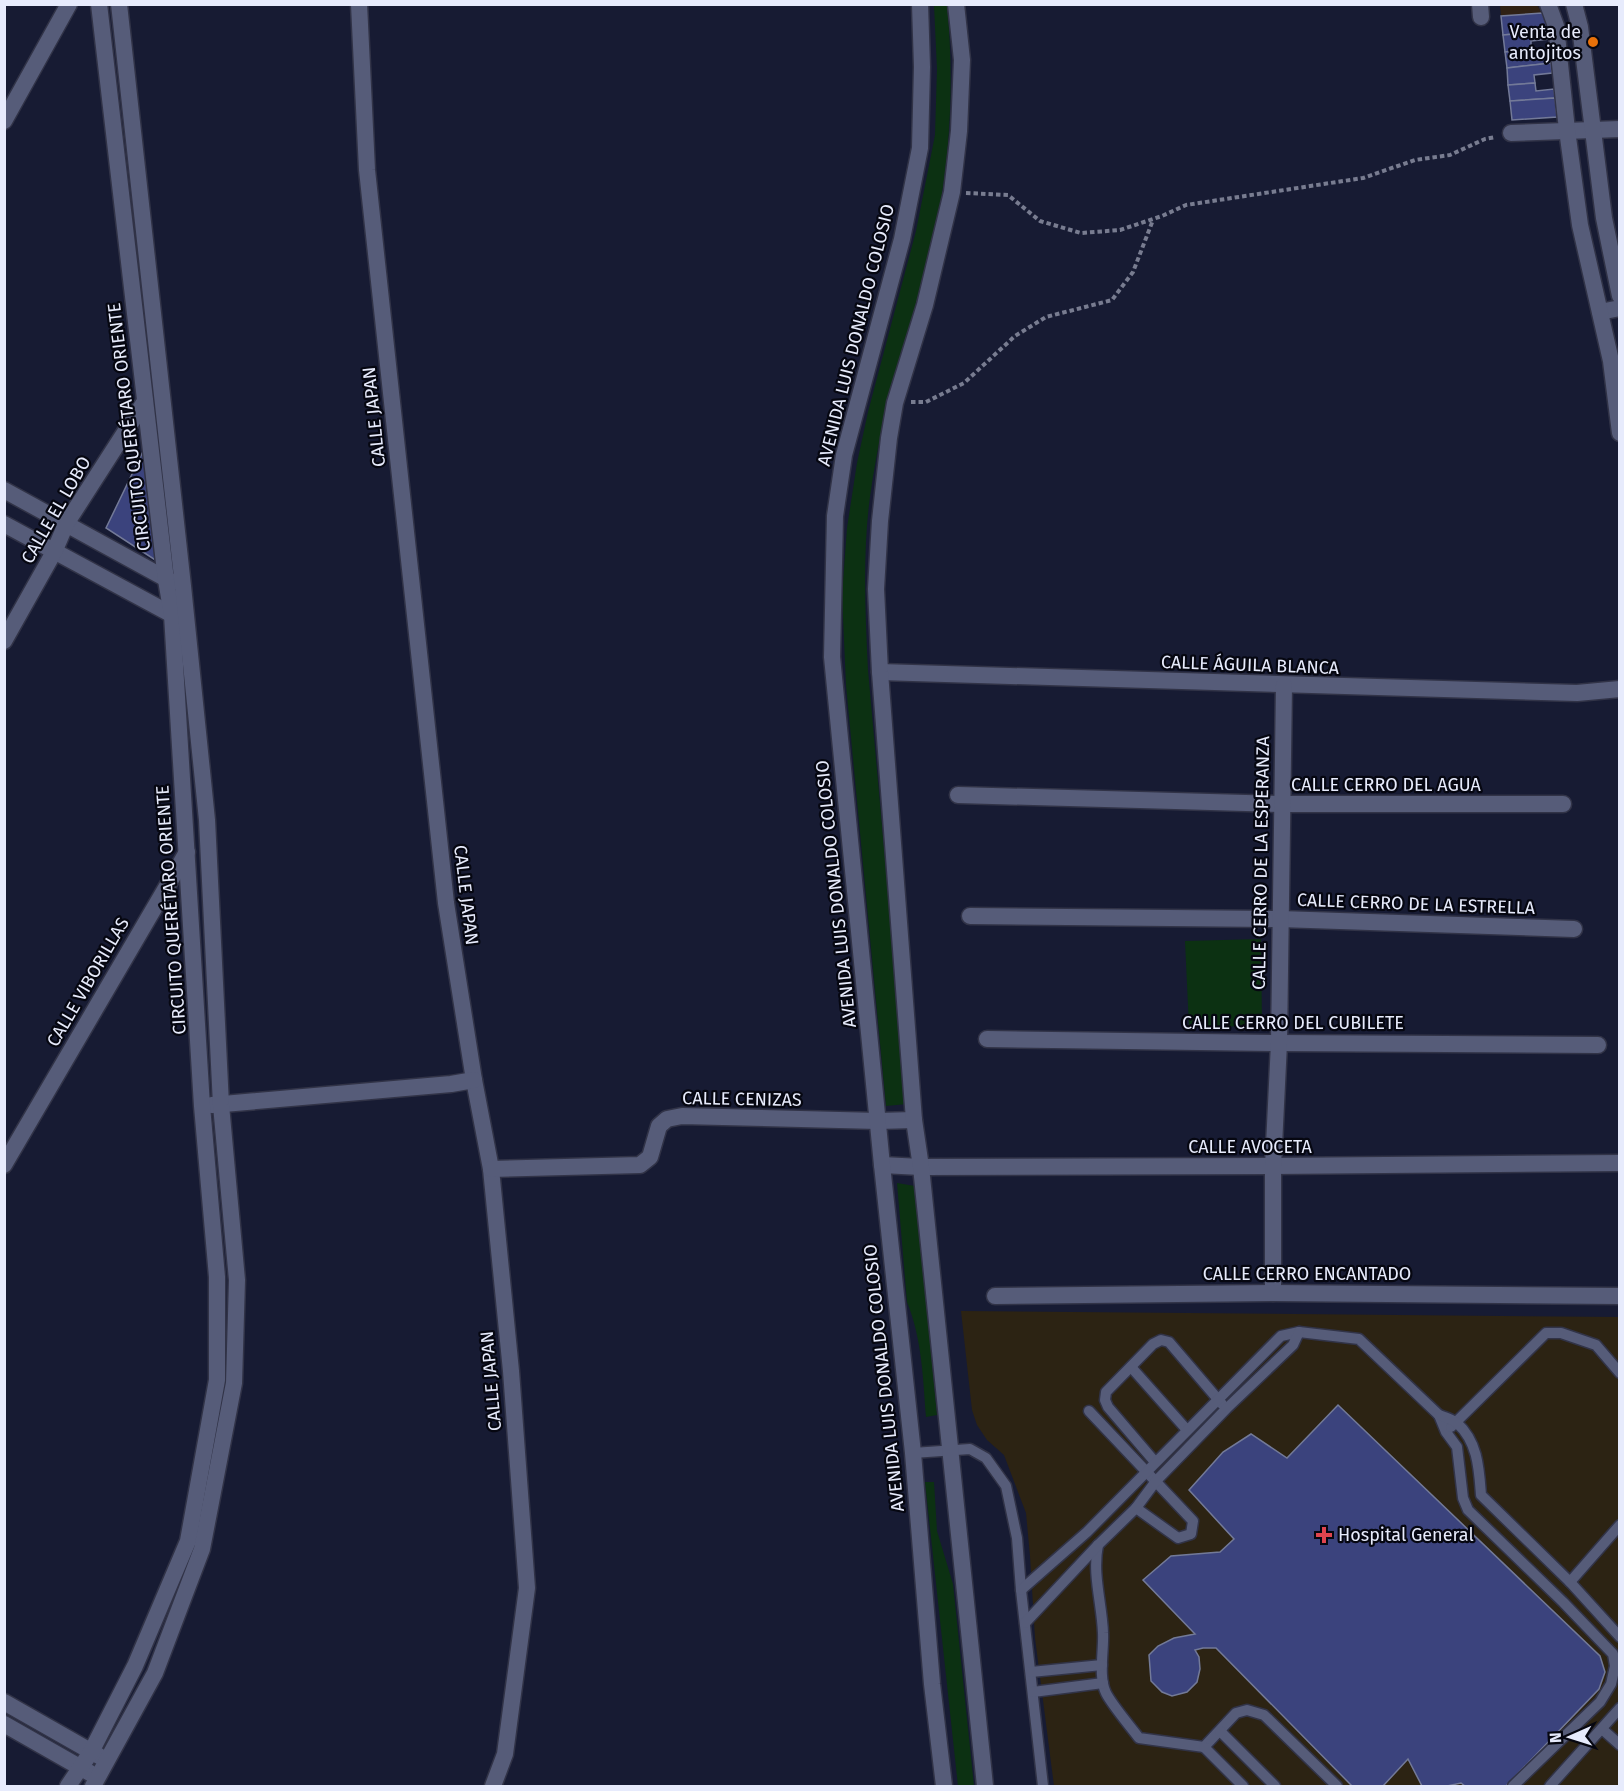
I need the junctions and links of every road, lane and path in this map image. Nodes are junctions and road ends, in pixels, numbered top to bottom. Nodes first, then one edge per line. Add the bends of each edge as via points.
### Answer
1 (69, 4) edge
2 (99, 4) edge
3 (119, 4) edge
4 (359, 4) edge
5 (920, 4) edge
6 (956, 4) edge
7 (1548, 4) edge
8 (1574, 4) edge
9 (4, 121) edge
10 (1592, 129) junction
11 (1620, 129) edge
12 (1567, 130) junction
13 (1511, 133) joint
14 (952, 192) junction
15 (1154, 219) junction
16 (1620, 296) edge
17 (1620, 308) edge
18 (1600, 312) junction
19 (145, 400) junction
20 (895, 403) junction
21 (1620, 433) edge
22 (4, 490) edge
23 (4, 524) edge
24 (66, 524) junction
25 (54, 552) junction
26 (166, 580) junction
27 (183, 586) junction
28 (179, 618) junction
29 (4, 641) edge
30 (880, 672) junction
31 (1284, 685) junction
32 (1620, 689) edge
33 (958, 795) dead end
34 (1281, 804) junction
35 (1563, 804) dead end
36 (207, 820) junction
37 (187, 852) junction
38 (970, 916) dead end
39 (1280, 919) junction
40 (1574, 929) dead end
41 (987, 1040) dead end
42 (1279, 1043) junction
43 (1598, 1045) dead end
44 (474, 1080) junction
45 (221, 1105) junction
46 (202, 1106) junction
47 (914, 1120) junction
48 (878, 1121) junction
49 (1620, 1163) edge
50 (4, 1165) edge
51 (882, 1165) junction
52 (1273, 1166) junction
53 (921, 1167) junction
54 (491, 1169) junction
55 (1273, 1293) junction
56 (995, 1296) dead end
57 (1620, 1296) edge
58 (1299, 1332) junction
59 (1131, 1367) junction
60 (1620, 1373) edge
61 (216, 1380) junction
62 (234, 1383) junction
63 (1217, 1399) junction
64 (1227, 1408) junction
65 (1089, 1411) dead end
66 (1439, 1415) junction
67 (1456, 1422) junction
68 (1187, 1430) junction
69 (1446, 1432) junction
70 (949, 1451) junction
71 (913, 1453) junction
72 (1155, 1462) junction
73 (1147, 1471) junction
74 (1156, 1481) junction
75 (1136, 1508) junction
76 (1620, 1525) edge
77 (1098, 1545) junction
78 (1569, 1582) junction
79 (1021, 1590) junction
80 (1025, 1623) junction
81 (1620, 1637) edge
82 (143, 1648) junction
83 (162, 1655) junction
84 (1102, 1665) junction
85 (1031, 1672) junction
86 (1103, 1683) junction
87 (1033, 1692) junction
88 (4, 1702) edge
89 (1620, 1708) edge
90 (4, 1724) edge
91 (1602, 1729) junction
92 (1220, 1731) junction
93 (1620, 1745) edge
94 (1204, 1747) junction
95 (91, 1752) junction
96 (108, 1761) junction
97 (81, 1767) junction
98 (96, 1783) edge
99 (1522, 1784) edge
100 (68, 1786) edge
101 (493, 1786) edge
102 (944, 1786) edge
103 (985, 1786) edge
104 (1043, 1786) edge
105 (1243, 1786) edge
106 (1275, 1786) edge
107 (1337, 1786) edge
108 (1550, 1786) edge

1 - 9 street
2 - 19 street, CIRCUITO QUERÉTARO ORIENTE
3 - 27 street, CIRCUITO QUERÉTARO ORIENTE
4 - 44 street, CALLE JAPAN via 367,170 446,903
5 - 48 street, AVENIDA LUIS DONALDO COLOSIO via 920,148 902,239 844,455 835,516 832,657
6 - 14 street via 962,60
7 - 12 street via 1556,26
8 - 10 street
10 - 11 street
10 - 12 street
10 - 16 street
12 - 13 street
12 - 18 street via 1581,225
13 - 15 path via 1485,139 1450,155 1415,160 1363,178 1186,205
14 - 15 path via 1008,195 1040,221 1081,232 1120,230
14 - 20 street via 925,305
15 - 20 path via 1133,272 1112,300 1046,317 1015,336 964,383 926,402
17 - 18 street
18 - 21 street via 1611,360
19 - 24 street, CALLE EL LOBO
19 - 26 street, CIRCUITO QUERÉTARO ORIENTE
20 - 30 street via 879,521 876,589
22 - 24 street
23 - 25 street
24 - 25 street, CALLE EL LOBO
24 - 26 street
25 - 28 street
25 - 29 street, CALLE EL LOBO
26 - 27 street
26 - 28 street, CIRCUITO QUERÉTARO ORIENTE
27 - 28 street, CIRCUITO QUERÉTARO ORIENTE
28 - 36 street, CIRCUITO QUERÉTARO ORIENTE
28 - 37 street, CIRCUITO QUERÉTARO ORIENTE
30 - 31 street, CALLE ÁGUILA BLANCA
30 - 47 street
31 - 32 street, CALLE ÁGUILA BLANCA via 1577,693
31 - 34 street, CALLE CERRO DE LA ESPERANZA
33 - 34 street, CALLE CERRO DEL AGUA
34 - 35 street, CALLE CERRO DEL AGUA
34 - 39 street, CALLE CERRO DE LA ESPERANZA
36 - 37 street, CALLE VIBORILLAS
36 - 45 street, CIRCUITO QUERÉTARO ORIENTE
37 - 46 street, CIRCUITO QUERÉTARO ORIENTE
37 - 50 street, CALLE VIBORILLAS
38 - 39 street, CALLE CERRO DE LA ESTRELLA
39 - 40 street, CALLE CERRO DE LA ESTRELLA
39 - 42 street, CALLE CERRO DE LA ESPERANZA
41 - 42 street, CALLE CERRO DEL CUBILETE
42 - 43 street, CALLE CERRO DEL CUBILETE
42 - 52 street, CALLE CERRO DE LA ESPERANZA
44 - 45 street
44 - 54 street, CALLE JAPAN
45 - 46 street
45 - 62 street, CIRCUITO QUERÉTARO ORIENTE via 237,1280
46 - 61 street, CIRCUITO QUERÉTARO ORIENTE via 217,1277
47 - 48 street, CALLE CENIZAS
47 - 53 street
48 - 51 street, AVENIDA LUIS DONALDO COLOSIO
48 - 54 street, CALLE CENIZAS via 682,1116 658,1126 650,1157 640,1165
49 - 52 street, CALLE AVOCETA
51 - 53 street, CALLE AVOCETA
51 - 71 street, AVENIDA LUIS DONALDO COLOSIO
52 - 53 street, CALLE AVOCETA
52 - 55 street, CALLE CERRO DE LA ESPERANZA
53 - 70 street
54 - 101 street, CALLE JAPAN via 527,1588 505,1754
55 - 56 street, CALLE CERRO ENCANTADO
55 - 57 street, CALLE CERRO ENCANTADO
58 - 63 lane via 1281,1336
58 - 64 lane via 1293,1345
58 - 66 lane via 1359,1339
59 - 63 lane via 1153,1344 1169,1342
59 - 68 lane
59 - 72 lane via 1106,1392 1105,1400
60 - 67 lane via 1596,1345 1560,1333 1546,1333
61 - 62 street
61 - 82 street, CIRCUITO QUERÉTARO ORIENTE via 188,1541
62 - 83 street, CIRCUITO QUERÉTARO ORIENTE via 202,1549
63 - 64 lane
63 - 68 lane
64 - 74 lane
65 - 73 lane
66 - 67 lane
66 - 69 lane
67 - 69 lane
67 - 78 lane via 1473,1444 1481,1496
68 - 72 lane
69 - 99 lane via 1457,1447 1468,1510 1613,1653 1611,1684 1600,1702
70 - 71 lane
70 - 79 lane via 970,1449 986,1458 1006,1486 1017,1538
70 - 103 street
71 - 102 street, AVENIDA LUIS DONALDO COLOSIO
72 - 73 lane
73 - 74 lane
73 - 79 lane via 1087,1532
74 - 75 lane
74 - 75 lane via 1193,1521 1191,1534 1178,1538
75 - 77 lane
76 - 78 lane
77 - 80 lane
77 - 84 lane
78 - 81 lane
79 - 80 lane
80 - 85 lane
82 - 83 street
82 - 95 street, CIRCUITO QUERÉTARO ORIENTE
83 - 96 street, CIRCUITO QUERÉTARO ORIENTE
84 - 85 lane
84 - 86 lane
85 - 87 lane
86 - 87 lane
86 - 94 lane via 1105,1692 1139,1738
87 - 104 lane
88 - 95 street
89 - 91 lane
90 - 97 street
91 - 93 lane
91 - 108 lane
92 - 94 lane
92 - 106 lane
92 - 107 lane via 1236,1713 1247,1710 1264,1715
94 - 105 lane
95 - 96 street
95 - 97 street, CIRCUITO QUERÉTARO ORIENTE
96 - 98 street, CIRCUITO QUERÉTARO ORIENTE
97 - 98 street
97 - 100 street, CIRCUITO QUERÉTARO ORIENTE

